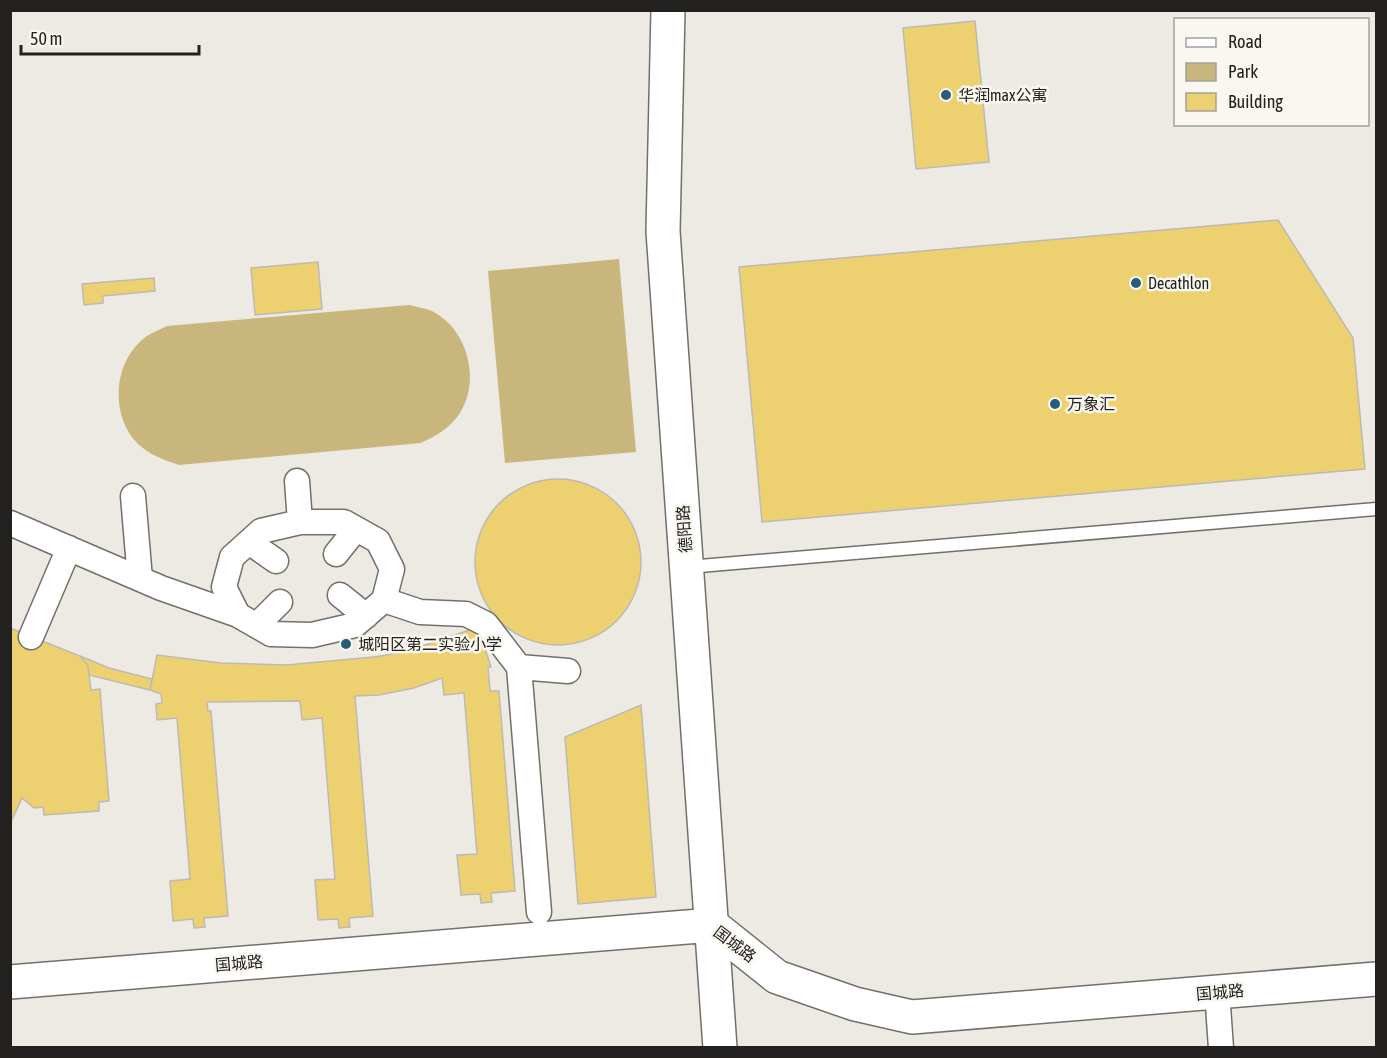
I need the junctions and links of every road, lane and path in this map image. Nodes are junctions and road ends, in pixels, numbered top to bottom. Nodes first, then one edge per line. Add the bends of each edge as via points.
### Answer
1 (668, 10) edge
2 (297, 481) dead end
3 (133, 496) dead end
4 (1377, 509) edge
5 (300, 522) junction
6 (10, 523) edge
7 (356, 529) junction
8 (249, 542) junction
9 (69, 548) junction
10 (336, 554) dead end
11 (276, 561) dead end
12 (686, 567) junction
13 (140, 579) junction
14 (340, 595) dead end
15 (384, 600) junction
16 (280, 602) dead end
17 (366, 616) junction
18 (247, 620) junction
19 (31, 637) dead end
20 (519, 667) junction
21 (568, 671) dead end
22 (539, 912) dead end
23 (712, 925) junction
24 (1377, 979) edge
25 (10, 982) edge
26 (1217, 992) junction
27 (720, 1047) edge
28 (1221, 1047) edge

1 - 12 street, 德阳路 via 663,231
2 - 5 street
3 - 13 street
4 - 12 lane
5 - 7 street via 344,522
5 - 8 street via 261,531
6 - 9 street
7 - 10 street
7 - 15 street via 378,541 392,569
8 - 11 street
8 - 18 street via 232,557 224,587
9 - 13 street
9 - 19 street
12 - 23 street, 德阳路
13 - 18 street
14 - 17 street
15 - 17 street
15 - 20 street via 420,612 466,614 486,624
16 - 18 street
17 - 18 street via 355,625 312,635 271,634
20 - 21 street
20 - 22 street
23 - 25 street, 国城路
23 - 26 street, 国城路 via 777,976 855,1004 912,1017
23 - 27 street, 德阳路
24 - 26 street, 国城路
26 - 28 street

